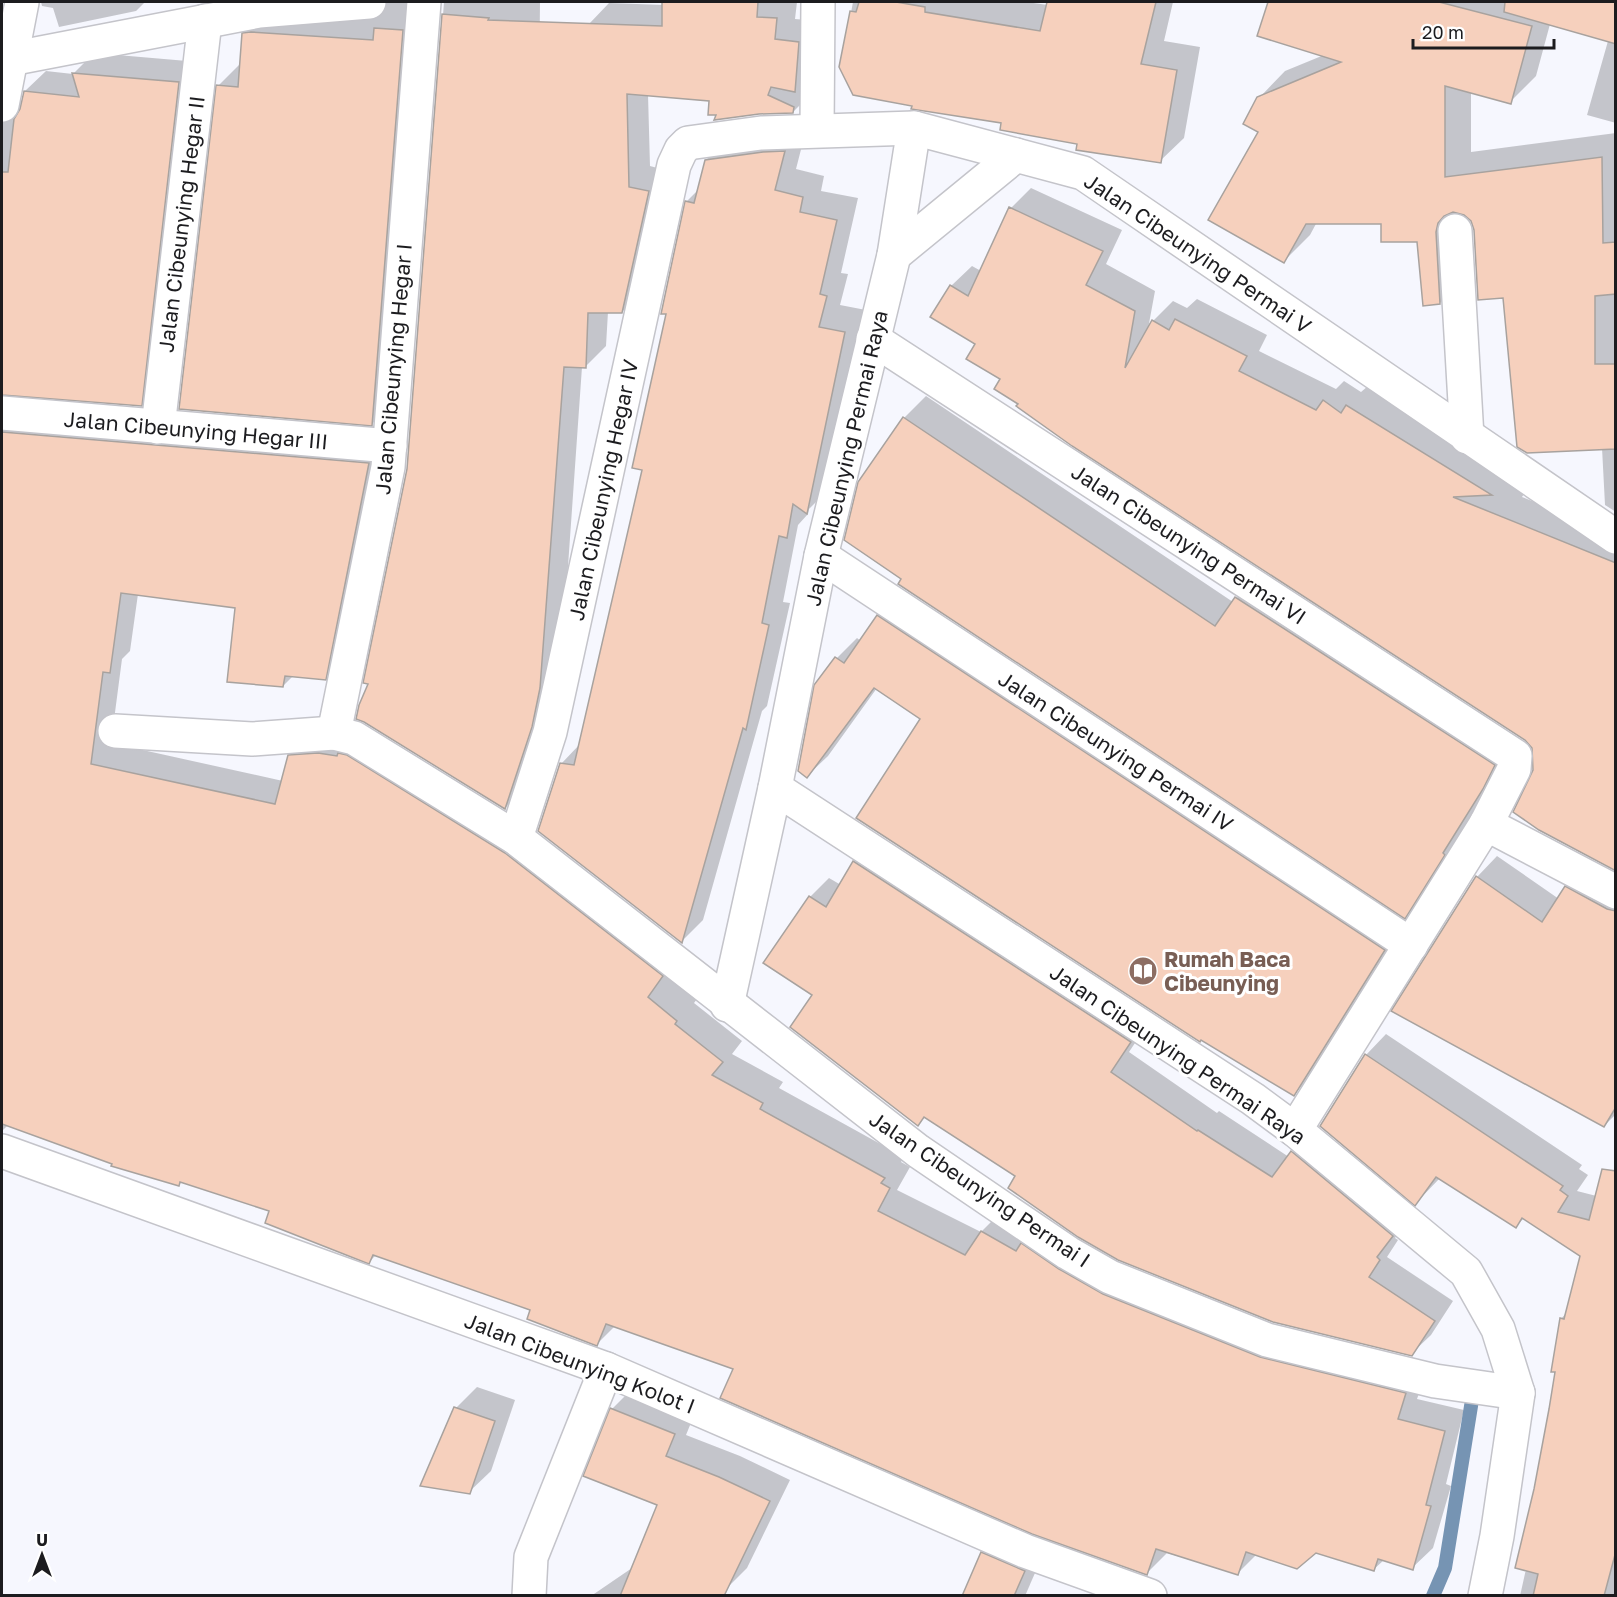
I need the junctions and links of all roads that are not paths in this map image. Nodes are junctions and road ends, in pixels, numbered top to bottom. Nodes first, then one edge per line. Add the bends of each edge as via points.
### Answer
1 (22, 2) edge
2 (369, 2) edge
3 (424, 2) edge
4 (818, 2) edge
5 (205, 21) junction
6 (10, 59) junction
7 (2, 105) edge
8 (914, 128) junction
9 (817, 130) junction
10 (688, 143) joint
11 (1016, 155) junction
12 (1455, 231) dead end
13 (894, 255) junction
14 (873, 339) junction
15 (2, 413) edge
16 (158, 427) junction
17 (1467, 437) junction
18 (390, 446) junction
19 (1616, 537) edge
20 (821, 556) junction
21 (115, 731) dead end
22 (334, 733) junction
23 (775, 788) junction
24 (1486, 824) junction
25 (516, 838) junction
26 (1616, 892) edge
27 (1411, 945) junction
28 (727, 1005) junction
29 (1295, 1131) junction
30 (2, 1151) edge
31 (606, 1369) junction
32 (1518, 1393) junction
33 (529, 1596) edge
34 (1150, 1596) edge
35 (1485, 1596) edge

1 - 6 street
2 - 5 street via 259,11
3 - 18 street, Jalan Cibeunying Hegar I
4 - 9 street
5 - 6 street
5 - 16 street, Jalan Cibeunying Hegar II
6 - 7 street
8 - 9 street, Jalan Cibeunying Permai V
8 - 11 street, Jalan Cibeunying Permai V
8 - 13 street, Jalan Cibeunying Permai Raya
9 - 10 street, Jalan Cibeunying Permai V
10 - 25 street, Jalan Cibeunying Hegar IV via 674,165 550,732
11 - 13 street
11 - 17 street, Jalan Cibeunying Permai V via 1083,173
12 - 17 street
13 - 14 street, Jalan Cibeunying Permai Raya
14 - 20 street, Jalan Cibeunying Permai Raya
14 - 24 street, Jalan Cibeunying Permai VI via 1515,756 1514,769
15 - 16 street, Jalan Cibeunying Hegar III
16 - 18 street, Jalan Cibeunying Hegar III
17 - 19 street, Jalan Cibeunying Permai V
18 - 22 street, Jalan Cibeunying Hegar I
20 - 23 street, Jalan Cibeunying Permai Raya
20 - 27 street, Jalan Cibeunying Permai IV
21 - 22 street via 252,738
22 - 25 street, Jalan Cibeunying Permai I via 354,738
23 - 28 street, Jalan Cibeunying Permai Raya
23 - 29 street, Jalan Cibeunying Permai Raya via 1253,1099
24 - 26 street
24 - 27 street
25 - 28 street, Jalan Cibeunying Permai I
27 - 29 street
28 - 32 street, Jalan Cibeunying Permai I via 918,1152 1110,1277 1267,1341 1435,1381
29 - 32 street, Jalan Cibeunying Permai Raya via 1466,1272 1498,1329
30 - 31 street, Jalan Cibeunying Kolot I
31 - 33 street via 531,1557
31 - 34 street, Jalan Cibeunying Kolot I via 1025,1551
32 - 35 street, Jalan Cibeunying Permai Raya

